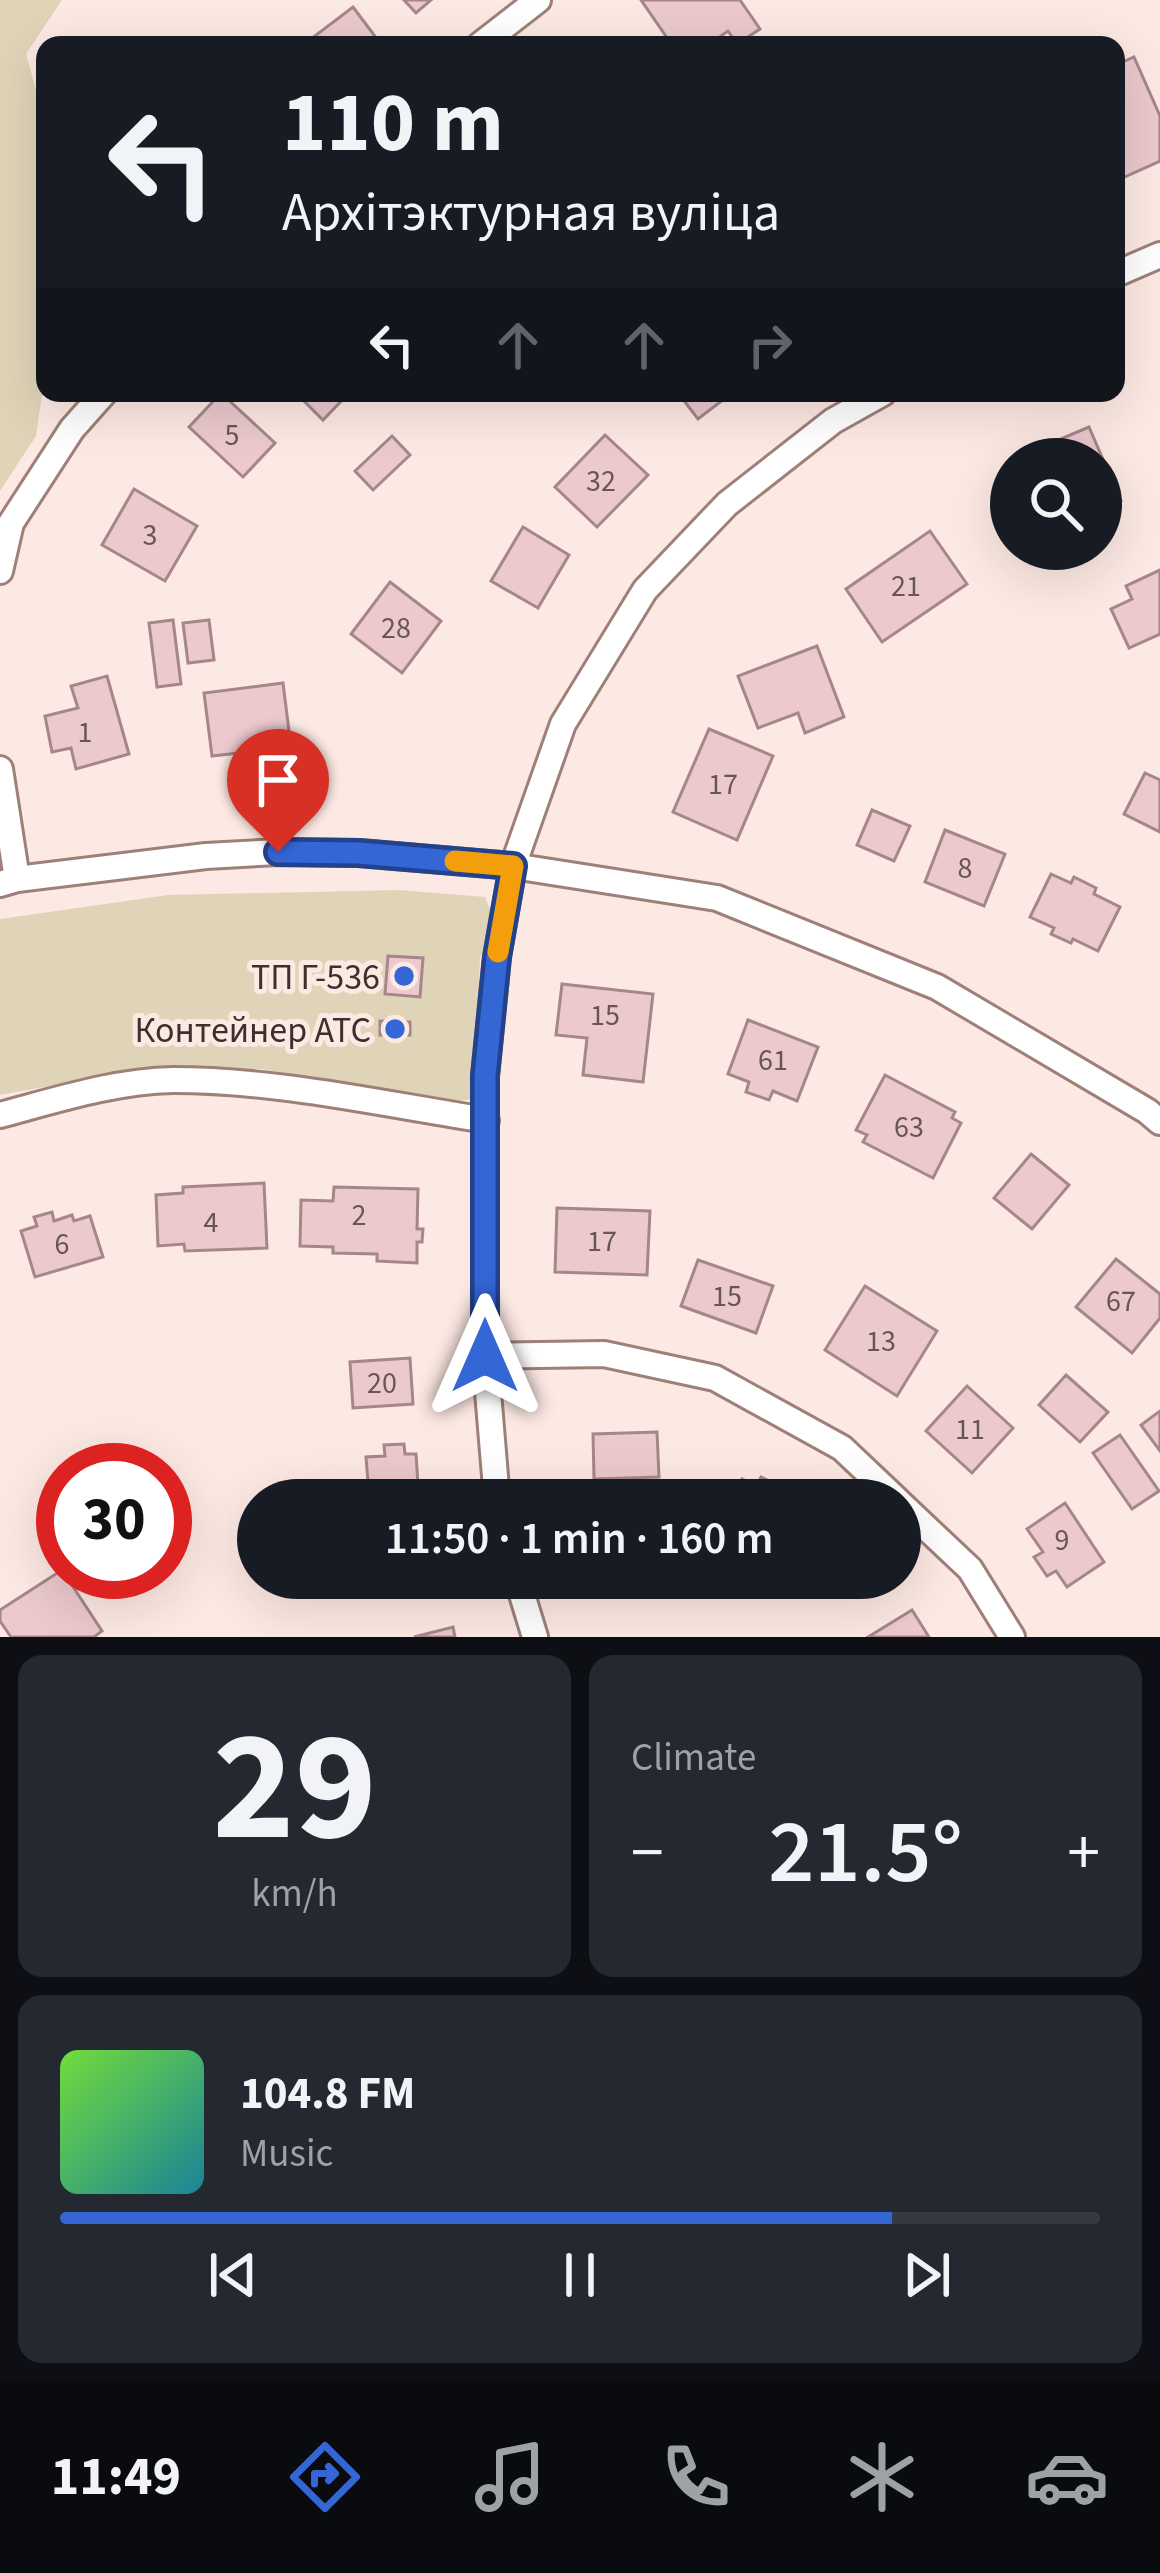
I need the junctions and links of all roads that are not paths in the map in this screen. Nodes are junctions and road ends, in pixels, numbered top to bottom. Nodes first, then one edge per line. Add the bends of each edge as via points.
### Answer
1 (538, 0) edge
2 (492, 36) edge
3 (1160, 254) edge
4 (1125, 270) edge
5 (96, 402) edge
6 (867, 402) edge
7 (0, 571) edge
8 (0, 770) edge
9 (513, 866) junction
10 (9, 882) edge
11 (0, 1115) edge
12 (486, 1120) junction
13 (1160, 1122) edge
14 (485, 1356) junction
15 (495, 1479) edge
16 (874, 1479) edge
17 (921, 1523) edge
18 (523, 1599) edge
19 (535, 1637) edge
20 (1012, 1637) edge

1 - 2 street
3 - 4 street
5 - 7 street via 11,523
6 - 9 street via 727,504 645,590 563,724
8 - 10 street
9 - 10 street via 278,852
9 - 12 street via 497,957
9 - 13 street via 717,898 937,987
11 - 12 street via 169,1080 259,1084
12 - 14 street
14 - 15 street
14 - 16 street via 604,1354 715,1378 842,1448
17 - 20 street via 970,1569
18 - 19 street

